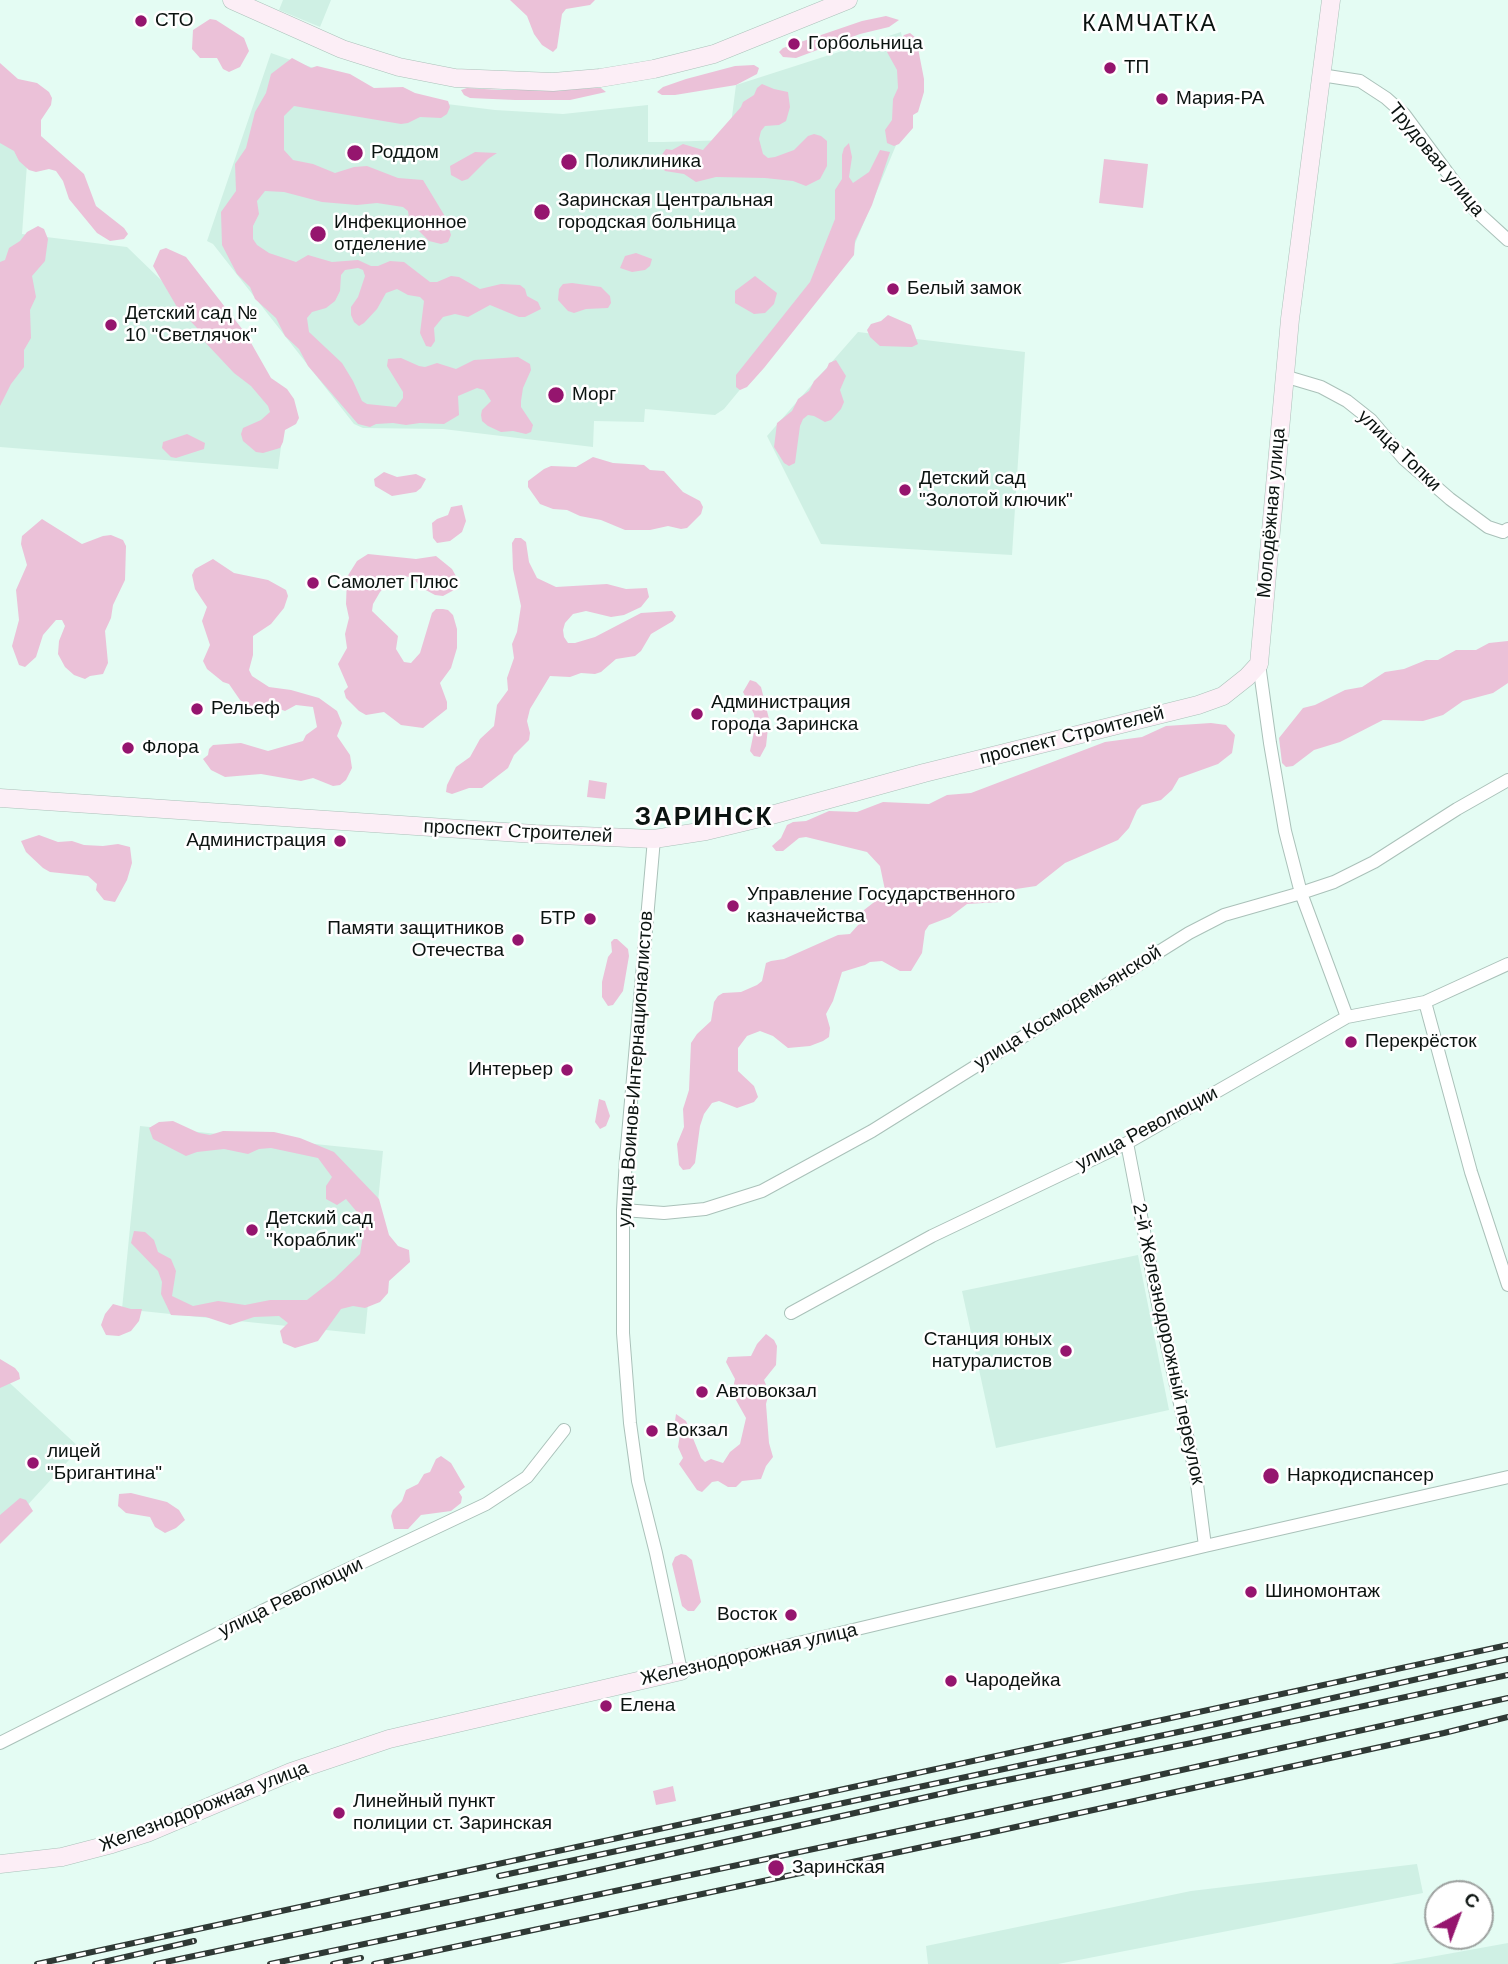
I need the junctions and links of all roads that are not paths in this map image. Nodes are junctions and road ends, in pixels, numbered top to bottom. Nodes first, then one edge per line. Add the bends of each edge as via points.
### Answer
1 (232, 0) edge
2 (848, 0) edge
3 (1331, 0) edge
4 (1321, 75) junction
5 (1508, 240) edge
6 (1284, 376) junction
7 (1508, 529) edge
8 (1259, 664) junction
9 (1508, 780) edge
10 (0, 798) edge
11 (654, 839) junction
12 (1301, 893) junction
13 (1508, 964) edge
14 (1425, 1002) junction
15 (1346, 1017) junction
16 (1127, 1143) junction
17 (623, 1210) junction
18 (1508, 1285) edge
19 (791, 1313) dead end
20 (564, 1430) dead end
21 (1508, 1477) edge
22 (1205, 1546) junction
23 (681, 1671) junction
24 (0, 1743) edge
25 (0, 1864) edge

1 - 2 street via 342,49 399,67 455,78 553,82 641,71 713,54
3 - 4 street, Молодёжная улица
4 - 5 street, Трудовая улица via 1360,81 1386,98 1404,114 1475,210
4 - 6 street, Молодёжная улица
6 - 7 street, улица Топки via 1347,401 1450,499 1488,527
6 - 8 street, Молодёжная улица
8 - 11 street, проспект Строителей via 1223,696 1198,705 764,817
8 - 12 street, Молодёжная улица via 1285,831
9 - 12 street, улица Космодемьянской via 1374,862
10 - 11 street, проспект Строителей
11 - 17 street, улица Воинов-Интернационалистов
12 - 15 street, Молодёжная улица
12 - 17 street, улица Космодемьянской via 1224,915 1189,933 872,1131 762,1191 705,1209
13 - 14 street, улица Революции
14 - 15 street, улица Революции
14 - 18 street via 1471,1172
15 - 16 street, улица Революции
16 - 19 street, улица Революции via 932,1236
16 - 22 street, 2-й Железнодорожный переулок via 1196,1476
17 - 23 street, улица Воинов-Интернационалистов via 623,1333 630,1423 638,1481
20 - 24 street, улица Революции via 527,1477 486,1504
21 - 22 street, Железнодорожная улица
22 - 23 street, Железнодорожная улица
23 - 25 street, Железнодорожная улица via 389,1739 291,1772 148,1833 62,1857

